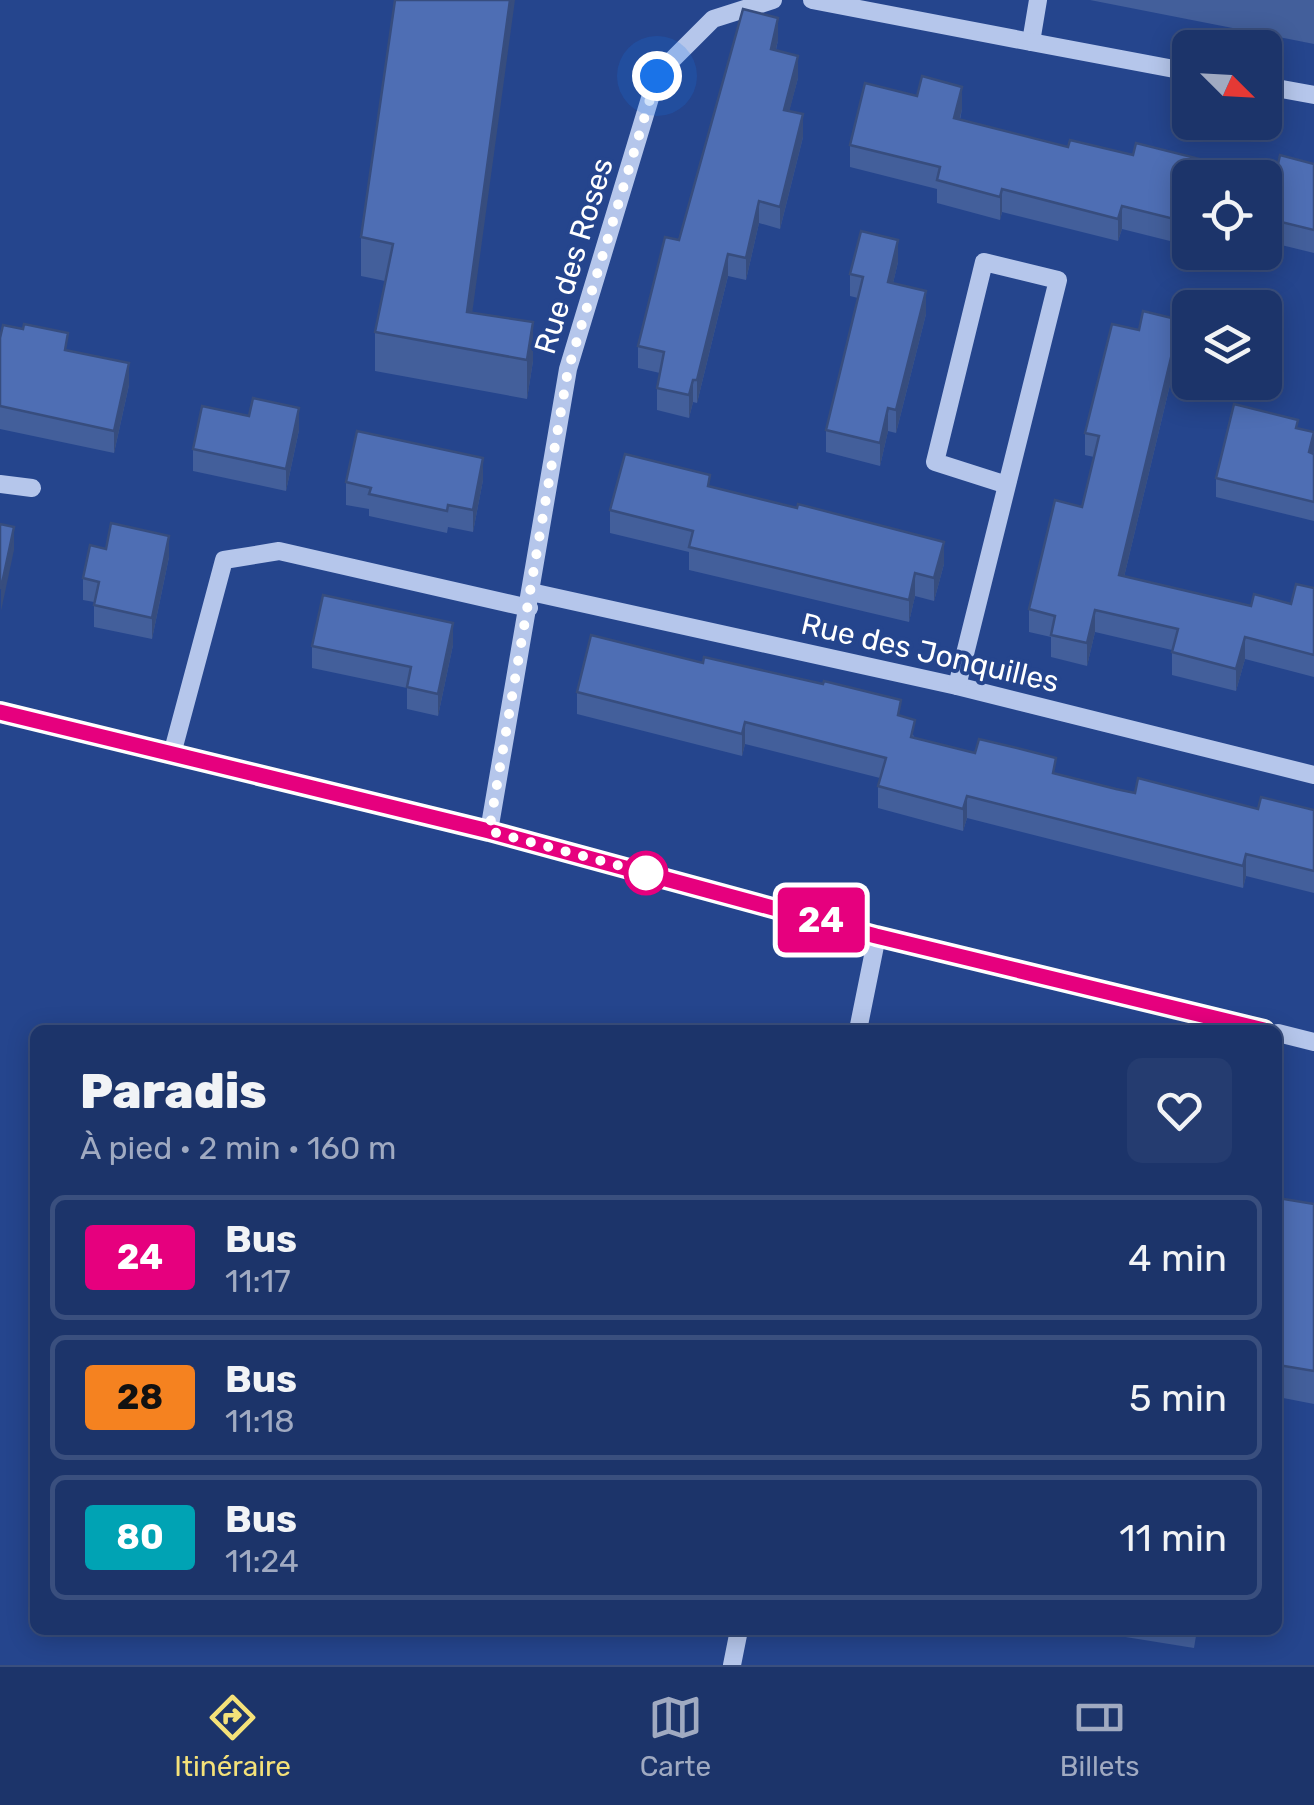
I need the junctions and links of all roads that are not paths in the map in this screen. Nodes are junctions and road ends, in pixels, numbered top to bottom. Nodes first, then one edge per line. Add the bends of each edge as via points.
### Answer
1 (773, 0) edge
2 (812, 0) edge
3 (1038, 0) edge
4 (1031, 42) junction
5 (1172, 69) edge
6 (1282, 89) edge
7 (1314, 96) edge
8 (0, 484) edge
9 (1007, 485) junction
10 (32, 488) dead end
11 (530, 600) junction
12 (957, 686) junction
13 (0, 712) edge
14 (172, 754) junction
15 (1314, 775) edge
16 (489, 831) junction
17 (876, 936) junction
18 (859, 1025) edge
19 (1243, 1025) edge
20 (1282, 1034) edge
21 (1314, 1042) edge
22 (738, 1635) edge
23 (732, 1665) edge

1 - 11 street, Rue des Roses via 712,18 657,76 568,370
2 - 4 street
3 - 4 street
4 - 5 street
6 - 7 street
8 - 10 street
9 - 9 street via 1058,280 984,262 934,462
9 - 12 street
11 - 12 street, Rue des Jonquilles
11 - 14 street, Rue des Jonquilles via 279,551 224,560
11 - 16 street, Rue des Roses
12 - 15 street, Rue des Jonquilles
13 - 14 street
14 - 16 street
16 - 17 street
17 - 18 street
17 - 19 street
20 - 21 street
22 - 23 street

